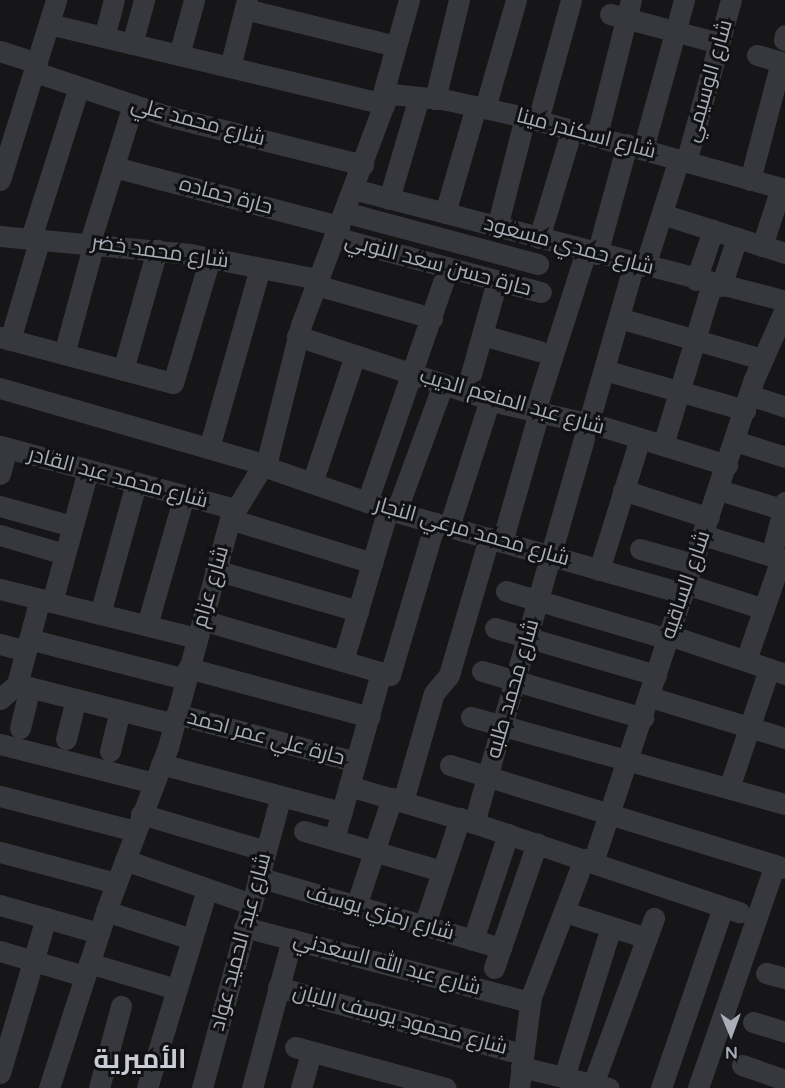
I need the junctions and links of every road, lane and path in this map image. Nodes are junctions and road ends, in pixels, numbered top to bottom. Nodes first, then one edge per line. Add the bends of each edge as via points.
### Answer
1 (56, 0) edge
2 (114, 0) edge
3 (144, 0) edge
4 (194, 0) edge
5 (409, 0) edge
6 (459, 0) edge
7 (516, 0) edge
8 (571, 0) edge
9 (684, 0) edge
10 (731, 0) edge
11 (246, 4) edge
12 (622, 11) edge
13 (49, 24) junction
14 (675, 31) junction
15 (104, 37) junction
16 (719, 43) junction
17 (132, 44) junction
18 (396, 46) junction
19 (0, 51) edge
20 (179, 55) junction
21 (757, 55) dead end
22 (783, 63) edge
23 (36, 67) junction
24 (230, 67) junction
25 (79, 87) junction
26 (386, 97) junction
27 (427, 98) junction
28 (133, 105) junction
29 (480, 107) junction
30 (531, 118) junction
31 (572, 129) junction
32 (597, 135) junction
33 (635, 147) junction
34 (682, 160) junction
35 (363, 165) junction
36 (114, 167) junction
37 (0, 180) edge
38 (750, 180) junction
39 (783, 188) edge
40 (353, 189) junction
41 (389, 199) junction
42 (445, 213) junction
43 (662, 214) junction
44 (339, 225) junction
45 (497, 227) junction
46 (713, 230) junction
47 (0, 236) edge
48 (534, 237) junction
49 (35, 238) junction
50 (737, 238) junction
51 (92, 243) junction
52 (762, 246) junction
53 (157, 250) junction
54 (592, 252) junction
55 (785, 253) edge
56 (210, 258) junction
57 (640, 265) junction
58 (260, 268) junction
59 (448, 268) junction
60 (497, 281) junction
61 (317, 282) junction
62 (710, 283) junction
63 (541, 292) dead end
64 (785, 301) edge
65 (785, 309) edge
66 (432, 318) junction
67 (619, 318) junction
68 (482, 335) junction
69 (297, 336) junction
70 (5, 338) edge
71 (695, 340) junction
72 (539, 351) dead end
73 (64, 354) junction
74 (355, 355) junction
75 (771, 355) edge
76 (123, 370) junction
77 (604, 370) junction
78 (414, 375) junction
79 (443, 384) junction
80 (0, 388) edge
81 (466, 392) junction
82 (680, 392) junction
83 (490, 399) junction
84 (747, 403) junction
85 (785, 407) edge
86 (537, 412) junction
87 (588, 424) junction
88 (640, 438) junction
89 (735, 441) junction
90 (663, 445) junction
91 (4, 447) edge
92 (209, 448) junction
93 (785, 457) edge
94 (264, 465) junction
95 (727, 465) junction
96 (88, 470) junction
97 (0, 474) edge
98 (136, 483) junction
99 (312, 483) junction
100 (623, 490) junction
101 (719, 490) junction
102 (184, 496) junction
103 (367, 502) junction
104 (0, 507) edge
105 (784, 507) edge
106 (392, 510) junction
107 (233, 514) junction
108 (442, 525) junction
109 (72, 526) junction
110 (706, 526) junction
111 (0, 535) edge
112 (495, 540) junction
113 (640, 549) dead end
114 (64, 554) junction
115 (551, 556) junction
116 (779, 559) edge
117 (372, 563) junction
118 (215, 570) junction
119 (599, 570) junction
120 (687, 580) junction
121 (0, 589) edge
122 (506, 591) dead end
123 (46, 600) junction
124 (538, 601) junction
125 (764, 609) junction
126 (358, 611) junction
127 (100, 614) junction
128 (147, 625) junction
129 (495, 628) dead end
130 (200, 629) junction
131 (668, 637) junction
132 (528, 638) junction
133 (0, 644) edge
134 (28, 645) junction
135 (746, 660) junction
136 (343, 661) junction
137 (482, 671) dead end
138 (777, 671) edge
139 (187, 673) junction
140 (386, 674) junction
141 (656, 675) junction
142 (515, 681) junction
143 (23, 686) junction
144 (650, 697) junction
145 (0, 699) edge
146 (76, 699) junction
147 (120, 710) junction
148 (369, 717) junction
149 (471, 717) dead end
150 (643, 718) junction
151 (175, 719) junction
152 (503, 726) junction
153 (749, 727) junction
154 (20, 728) dead end
155 (785, 738) edge
156 (66, 739) dead end
157 (0, 744) edge
158 (110, 751) dead end
159 (629, 759) junction
160 (356, 762) junction
161 (450, 765) dead end
162 (157, 773) junction
163 (487, 777) junction
164 (349, 786) junction
165 (729, 788) junction
166 (0, 796) edge
167 (281, 796) junction
168 (397, 799) junction
169 (785, 804) edge
170 (342, 812) junction
171 (610, 815) junction
172 (467, 821) junction
173 (138, 823) junction
174 (304, 831) dead end
175 (508, 834) junction
176 (334, 840) junction
177 (537, 843) junction
178 (266, 851) junction
179 (374, 851) junction
180 (0, 852) edge
181 (124, 860) junction
182 (588, 861) junction
183 (780, 866) edge
184 (442, 871) junction
185 (258, 877) junction
186 (116, 883) junction
187 (207, 889) junction
188 (250, 904) junction
189 (0, 905) edge
190 (356, 906) junction
191 (106, 911) junction
192 (565, 912) junction
193 (46, 918) junction
194 (654, 918) dead end
195 (424, 926) junction
196 (244, 927) junction
197 (611, 927) junction
198 (99, 933) junction
199 (647, 938) junction
200 (191, 939) junction
201 (292, 939) junction
202 (473, 940) junction
203 (0, 951) edge
204 (33, 961) junction
205 (86, 969) junction
206 (278, 987) junction
207 (176, 989) junction
208 (530, 1002) junction
209 (121, 1006) dead end
210 (753, 1022) dead end
211 (785, 1032) edge
212 (522, 1060) junction
213 (742, 1065) dead end
214 (0, 1073) edge
215 (564, 1077) junction
216 (373, 1079) edge
217 (785, 1080) edge
218 (421, 1085) edge
219 (594, 1086) edge
220 (49, 1088) edge
221 (99, 1088) edge
222 (147, 1088) edge
223 (202, 1088) edge
224 (252, 1088) edge
225 (301, 1088) edge
226 (446, 1088) edge
227 (519, 1088) edge
228 (662, 1088) edge
229 (698, 1088) edge

1 - 13 street
2 - 15 street
3 - 17 street
4 - 20 street
5 - 18 street, شارع عزام
6 - 27 street
7 - 29 street
8 - 30 street
9 - 14 street
10 - 16 street, شارع الوسيمي
11 - 18 street
11 - 24 street
12 - 14 street
12 - 32 street
13 - 15 street, شارع اسكندر مينا
13 - 23 street
14 - 16 street
14 - 33 street
15 - 17 street, شارع اسكندر مينا
16 - 34 street, شارع الوسيمي
17 - 20 street, شارع اسكندر مينا
18 - 26 street, شارع عزام
19 - 23 street, شارع محمد علي
20 - 24 street, شارع اسكندر مينا
21 - 22 street
22 - 38 street
23 - 25 street, شارع محمد علي
23 - 37 street
24 - 26 street, شارع اسكندر مينا
25 - 28 street, شارع محمد علي
25 - 49 street
26 - 27 street, شارع اسكندر مينا
26 - 35 street, شارع عزام
27 - 29 street, شارع اسكندر مينا
27 - 41 street
28 - 35 street, شارع محمد علي
28 - 36 street
29 - 30 street, شارع اسكندر مينا
29 - 42 street
30 - 31 street, شارع اسكندر مينا
30 - 45 street
31 - 32 street, شارع اسكندر مينا
31 - 48 street
32 - 33 street, شارع اسكندر مينا
33 - 34 street, شارع اسكندر مينا
33 - 54 street
34 - 38 street, شارع اسكندر مينا
34 - 43 street, شارع الوسيمي
35 - 40 street, شارع عزام
36 - 44 street, حارة حماده
36 - 51 street
38 - 39 street, شارع اسكندر مينا
39 - 52 street
40 - 41 street, شارع حمدي مسعود
40 - 44 street, شارع عزام
41 - 42 street, شارع حمدي مسعود
42 - 45 street, شارع حمدي مسعود
43 - 46 street
43 - 57 street, شارع الوسيمي
44 - 48 street via 530,261
44 - 59 street, حارة حسن سعد النوبي
44 - 61 street, شارع عزام
45 - 48 street, شارع حمدي مسعود
46 - 50 street
46 - 62 street
47 - 49 street, شارع محمد خضر
48 - 54 street, شارع حمدي مسعود
49 - 51 street, شارع محمد خضر
49 - 70 street
50 - 52 street
50 - 62 street
51 - 53 street, شارع محمد خضر
51 - 73 street
52 - 55 street
53 - 56 street, شارع محمد خضر
53 - 76 street
54 - 57 street, شارع حمدي مسعود
54 - 86 street
56 - 58 street, شارع محمد خضر
56 - 76 street via 174,383
57 - 62 street, شارع حمدي مسعود
57 - 67 street, شارع الوسيمي
58 - 61 street, شارع محمد خضر
58 - 92 street
59 - 60 street, حارة حسن سعد النوبي
59 - 66 street
60 - 63 street, حارة حسن سعد النوبي
60 - 68 street
61 - 66 street, شارع محمد خضر
61 - 69 street, شارع عزام
62 - 64 street, شارع حمدي مسعود
62 - 71 street
65 - 75 street, شارع الساقيه
66 - 78 street
67 - 71 street
67 - 77 street, شارع الوسيمي
68 - 72 street
68 - 81 street
69 - 74 street, شارع عبد المنعم الديب
69 - 94 street, شارع عزام
70 - 73 street
71 - 75 street
71 - 82 street
73 - 76 street
74 - 78 street, شارع عبد المنعم الديب
74 - 99 street
75 - 84 street, شارع الساقيه
77 - 82 street
77 - 87 street, شارع محمد طلبه
78 - 79 street, شارع عبد المنعم الديب
78 - 103 street
79 - 81 street, شارع عبد المنعم الديب
79 - 106 street
80 - 92 street, شارع محمد مرعي النجار
81 - 83 street, شارع عبد المنعم الديب
82 - 84 street
82 - 90 street
83 - 86 street, شارع عبد المنعم الديب
83 - 108 street
84 - 85 street
84 - 89 street, شارع الساقيه
86 - 87 street, شارع عبد المنعم الديب
86 - 112 street
87 - 88 street, شارع عبد المنعم الديب
87 - 115 street, شارع محمد طلبه
88 - 90 street, شارع عبد المنعم الديب
88 - 100 street
89 - 93 street
89 - 95 street, شارع الساقيه
90 - 95 street, شارع عبد المنعم الديب
91 - 96 street, شارع محمد عبد القادر
91 - 97 street
92 - 94 street, شارع محمد مرعي النجار
94 - 99 street, شارع محمد مرعي النجار
94 - 107 street, شارع عزام
95 - 101 street, شارع الساقيه
96 - 98 street, شارع محمد عبد القادر
96 - 109 street
98 - 102 street, شارع محمد عبد القادر
98 - 127 street
99 - 103 street, شارع محمد مرعي النجار
100 - 110 street
100 - 119 street
101 - 105 street
101 - 110 street, شارع الساقيه
102 - 107 street, شارع محمد عبد القادر
102 - 128 street
103 - 106 street, شارع محمد مرعي النجار
104 - 109 street
105 - 116 street
106 - 108 street, شارع محمد مرعي النجار
106 - 117 street
107 - 117 street, شارع محمد عبد القادر
107 - 118 street, شارع عزام
108 - 112 street, شارع محمد مرعي النجار
108 - 140 street
109 - 114 street
110 - 116 street
110 - 120 street, شارع الساقيه
111 - 114 street
112 - 115 street, شارع محمد مرعي النجار
112 - 168 street via 449,675 434,693
113 - 120 street
114 - 123 street
115 - 119 street, شارع محمد مرعي النجار
115 - 124 street, شارع محمد طلبه
116 - 125 street
117 - 126 street
118 - 126 street
118 - 130 street, شارع عزام
119 - 120 street, شارع محمد مرعي النجار
120 - 125 street
120 - 131 street, شارع الساقيه
121 - 123 street
122 - 124 street
123 - 127 street
123 - 134 street
124 - 131 street
124 - 132 street, شارع محمد طلبه
125 - 135 street
126 - 136 street
127 - 128 street
128 - 130 street
129 - 132 street
130 - 136 street
130 - 139 street, شارع عزام
131 - 135 street
131 - 141 street, شارع الساقيه
132 - 141 street
132 - 142 street, شارع محمد طلبه
133 - 134 street
134 - 139 street
134 - 143 street
135 - 138 street
136 - 140 street
137 - 142 street
138 - 153 street
139 - 148 street
139 - 151 street, شارع عزام
140 - 148 street
141 - 144 street, شارع الساقيه
142 - 150 street
142 - 152 street, شارع محمد طلبه
143 - 145 street
143 - 146 street, حارة علي عمر احمد
143 - 154 street
144 - 150 street, شارع الساقيه
144 - 153 street
146 - 147 street, حارة علي عمر احمد
146 - 156 street
147 - 151 street, حارة علي عمر احمد
147 - 158 street
148 - 160 street
149 - 152 street
150 - 159 street, شارع الساقيه
151 - 160 street, حارة علي عمر احمد
151 - 162 street, شارع عزام
152 - 159 street
152 - 163 street, شارع محمد طلبه
153 - 155 street
153 - 165 street
157 - 162 street
159 - 165 street
159 - 171 street, شارع الساقيه
160 - 164 street
161 - 163 street
162 - 167 street
162 - 173 street, شارع عزام
163 - 171 street
163 - 172 street, شارع محمد طلبه
164 - 168 street
164 - 170 street
165 - 169 street
166 - 173 street
167 - 170 street
167 - 178 street, شارع عبد الحميد عواد
168 - 172 street
168 - 179 street
170 - 176 street
171 - 182 street, شارع الساقيه
171 - 183 street
172 - 175 street
172 - 184 street, شارع محمد طلبه
173 - 178 street
173 - 181 street, شارع عزام
174 - 176 street
175 - 177 street
175 - 202 street
176 - 179 street
177 - 182 street
177 - 202 street, شارع رمزي يوسف via 498,958
178 - 185 street, شارع عبد الحميد عواد
179 - 184 street
179 - 190 street
180 - 186 street
181 - 186 street, شارع عزام
181 - 187 street
182 - 192 street, شارع الساقيه
182 - 228 street via 731,909
183 - 229 street
184 - 195 street, شارع محمد طلبه
185 - 188 street, شارع عبد الحميد عواد
185 - 190 street, شارع رمزي يوسف
186 - 191 street, شارع عزام
187 - 188 street
187 - 200 street
188 - 196 street, شارع عبد الحميد عواد
189 - 193 street
190 - 195 street, شارع رمزي يوسف
191 - 198 street, شارع عزام
191 - 200 street
192 - 197 street
192 - 208 street, شارع الساقيه
193 - 198 street
193 - 204 street
194 - 199 street
195 - 202 street, شارع رمزي يوسف
196 - 201 street, شارع عبد الله السعدني
196 - 223 street, شارع عبد الحميد عواد
197 - 199 street
197 - 215 street
198 - 205 street, شارع عزام
199 - 219 street
200 - 207 street
201 - 206 street
201 - 208 street, شارع عبد الله السعدني
203 - 204 street
204 - 205 street
204 - 214 street
205 - 207 street
205 - 220 street, شارع عزام
206 - 212 street, شارع محمود يوسف اللبان
206 - 224 street
207 - 222 street
208 - 212 street, شارع الساقيه
209 - 221 street
210 - 211 street
212 - 215 street, شارع محمود يوسف اللبان
212 - 227 street, شارع الساقيه
213 - 217 street
215 - 219 street, شارع محمود يوسف اللبان
216 - 218 street
216 - 225 street via 303,1050
218 - 226 street

